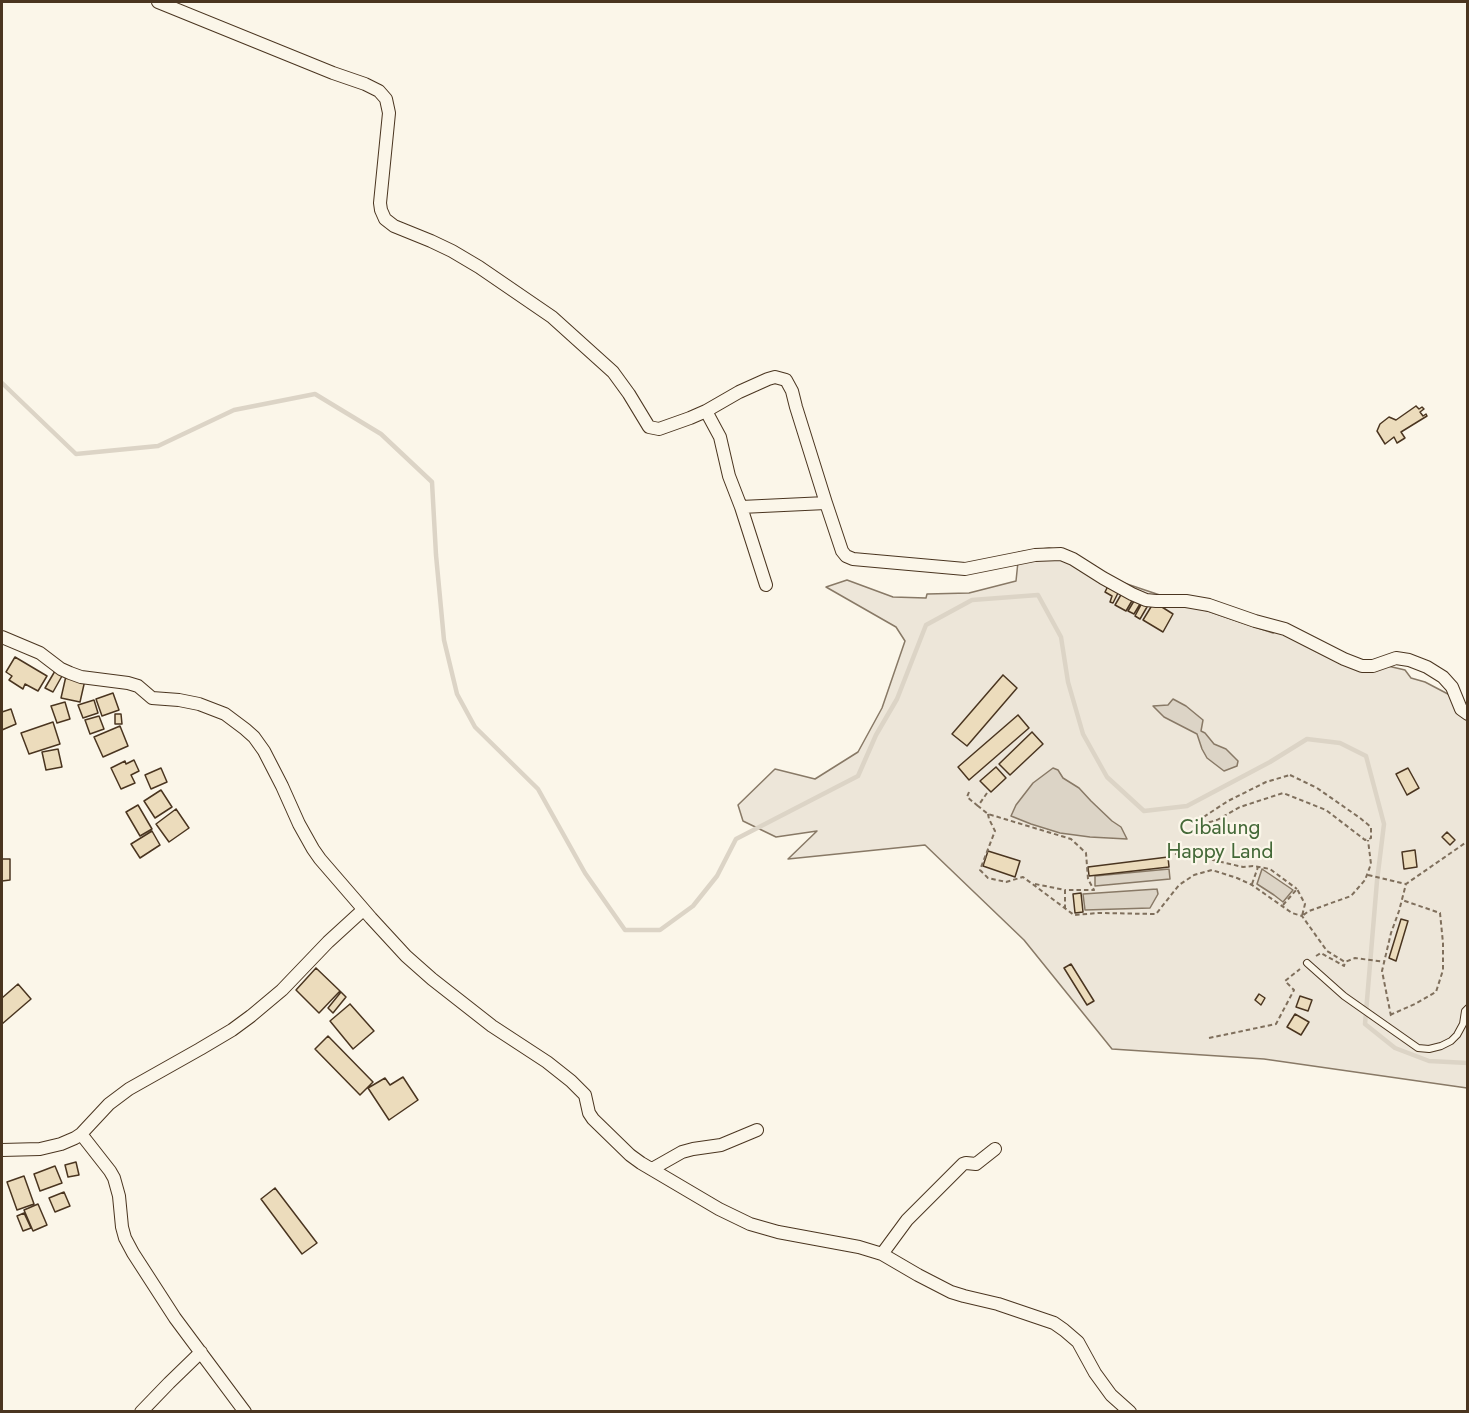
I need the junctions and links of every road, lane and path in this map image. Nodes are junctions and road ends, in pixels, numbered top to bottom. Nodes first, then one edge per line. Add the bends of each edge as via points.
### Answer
1 (158, 2) edge
2 (706, 411) junction
3 (826, 503) junction
4 (741, 507) junction
5 (766, 585) dead end
6 (2, 637) edge
7 (1467, 714) edge
8 (969, 792) dead end
9 (987, 793) dead end
10 (978, 806) junction
11 (988, 814) junction
12 (1367, 839) junction
13 (1467, 841) edge
14 (1175, 854) dead end
15 (1258, 867) junction
16 (1367, 875) junction
17 (1404, 883) junction
18 (1032, 884) junction
19 (1252, 885) junction
20 (1297, 889) junction
21 (1065, 890) junction
22 (1402, 900) junction
23 (1283, 906) junction
24 (1065, 908) junction
25 (363, 910) junction
26 (1302, 916) junction
27 (1383, 961) junction
28 (1345, 962) junction
29 (1307, 963) junction
30 (1467, 1008) edge
31 (1390, 1015) junction
32 (1399, 1035) junction
33 (1209, 1038) dead end
34 (757, 1130) dead end
35 (81, 1134) junction
36 (995, 1149) dead end
37 (2, 1150) edge
38 (652, 1169) junction
39 (882, 1254) junction
40 (201, 1352) junction
41 (141, 1412) edge
42 (245, 1412) edge
43 (1130, 1412) edge

1 - 2 street via 379,91 386,99 389,113 380,203 385,219 452,251 552,317 613,372 649,428 659,429
2 - 3 street via 768,379 786,380
2 - 4 street via 720,436
3 - 4 street
3 - 7 street via 849,558 964,569 1061,554 1146,600 1186,600 1209,605 1285,629 1362,666 1396,658 1409,660 1443,677
4 - 5 street
6 - 25 street via 40,652 70,674 128,683 152,698 190,701 233,719 264,751 313,849
8 - 10 path via 967,797
9 - 10 path
10 - 11 path
11 - 18 path via 995,831 980,870 988,878 1006,882 1023,878
11 - 21 path via 1071,839 1086,853 1088,879 1094,890
12 - 12 path via 1371,838 1371,828 1360,818 1317,788 1290,775 1228,801 1196,826 1283,793 1326,810
12 - 16 path via 1371,864
13 - 17 path
14 - 15 path
15 - 19 path
15 - 20 path via 1270,869
16 - 17 path
16 - 26 path via 1350,896
17 - 22 path
18 - 21 path
18 - 24 path
19 - 23 path
19 - 24 path via 1212,870 1179,885 1156,914 1074,915
20 - 23 path
20 - 26 path via 1305,904
21 - 24 path
22 - 27 path
22 - 31 path via 1440,912 1443,970 1436,992
23 - 26 path
25 - 35 street via 258,1010 232,1030 129,1089
25 - 38 street via 432,979 571,1081 582,1091 589,1113 598,1124 630,1155
26 - 28 path via 1327,951
27 - 28 path via 1355,958
27 - 31 path
28 - 29 path via 1344,966 1321,953
29 - 32 lane via 1344,996
29 - 33 path via 1285,981 1294,990 1276,1024
30 - 32 lane via 1457,1035 1441,1046 1418,1048
31 - 32 path
34 - 38 street via 721,1145 682,1152
35 - 37 street via 68,1142 40,1149
35 - 40 street via 114,1178 122,1227 133,1253
36 - 39 street via 976,1164 963,1164 907,1220
38 - 39 street via 750,1224
39 - 43 street via 951,1292 1054,1323 1078,1342 1111,1395
40 - 41 street
40 - 42 street

